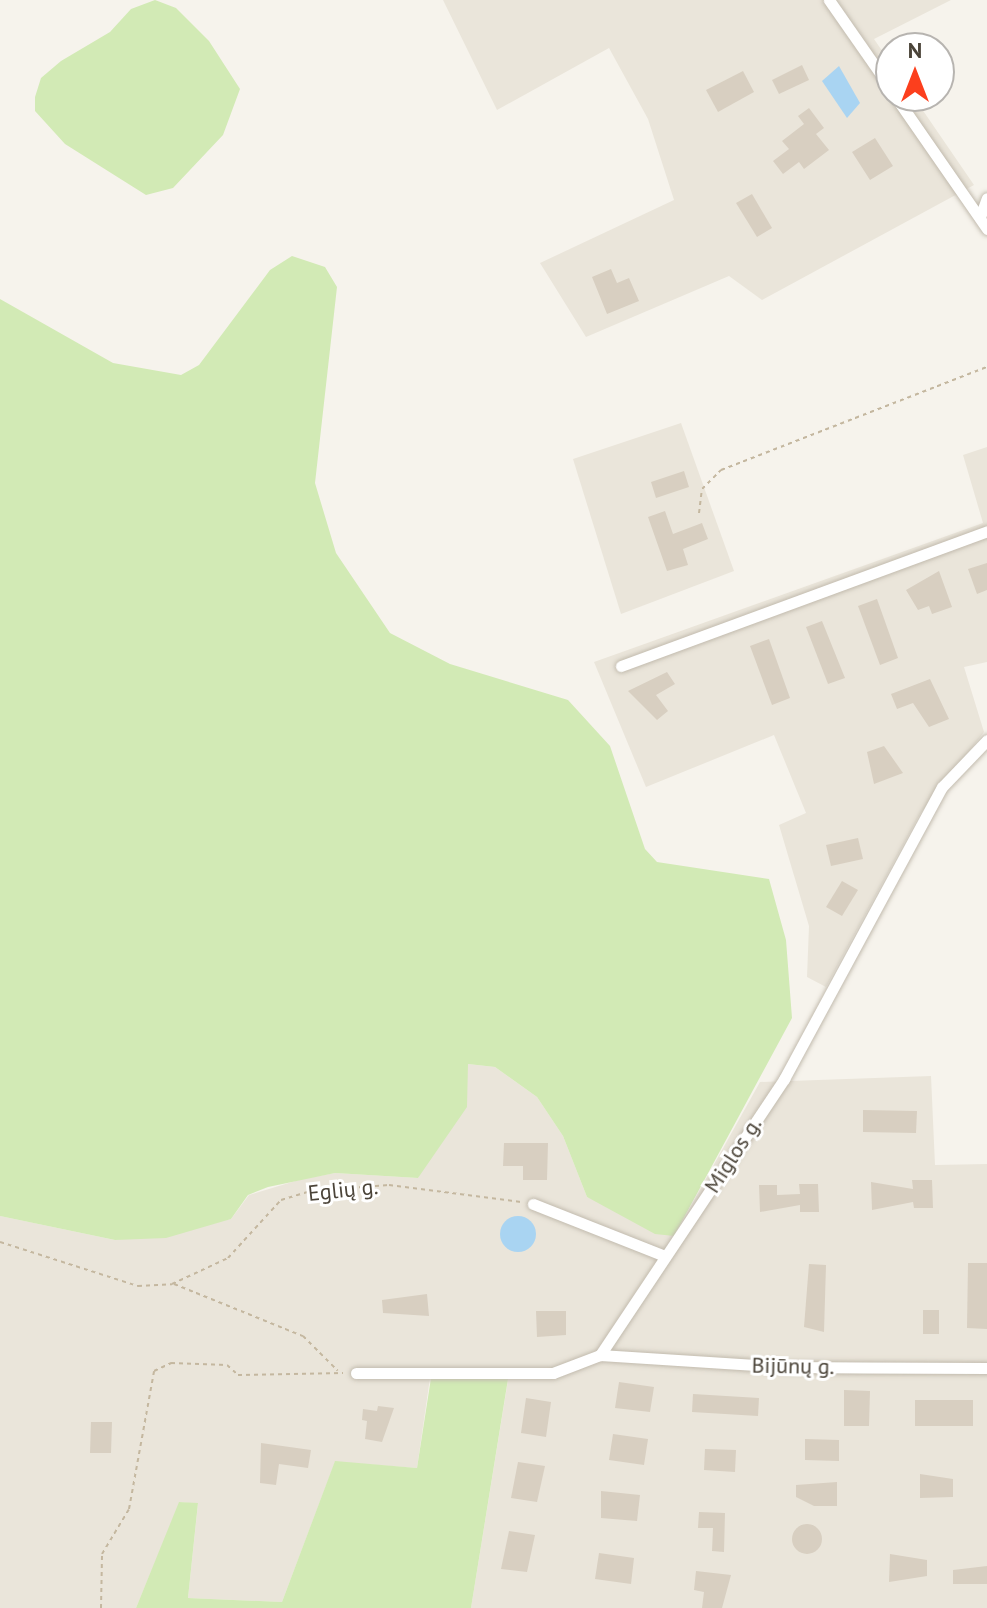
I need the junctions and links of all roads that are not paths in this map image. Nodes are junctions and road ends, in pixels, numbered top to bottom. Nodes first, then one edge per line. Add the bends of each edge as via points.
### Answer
1 (829, 0) edge
2 (875, 66) edge
3 (906, 112) edge
4 (987, 198) edge
5 (980, 217) junction
6 (987, 229) edge
7 (987, 531) edge
8 (621, 666) dead end
9 (987, 740) edge
10 (533, 1204) road end
11 (665, 1256) junction
12 (600, 1355) junction
13 (987, 1368) edge
14 (356, 1373) road end

1 - 2 street
3 - 5 street
4 - 5 street
5 - 6 street
7 - 8 street
9 - 11 street, Miglos g. via 942,787 784,1079
10 - 11 street
11 - 12 street, Miglos g.
12 - 13 street, Bijūnų g. via 787,1367
12 - 14 street via 553,1373

